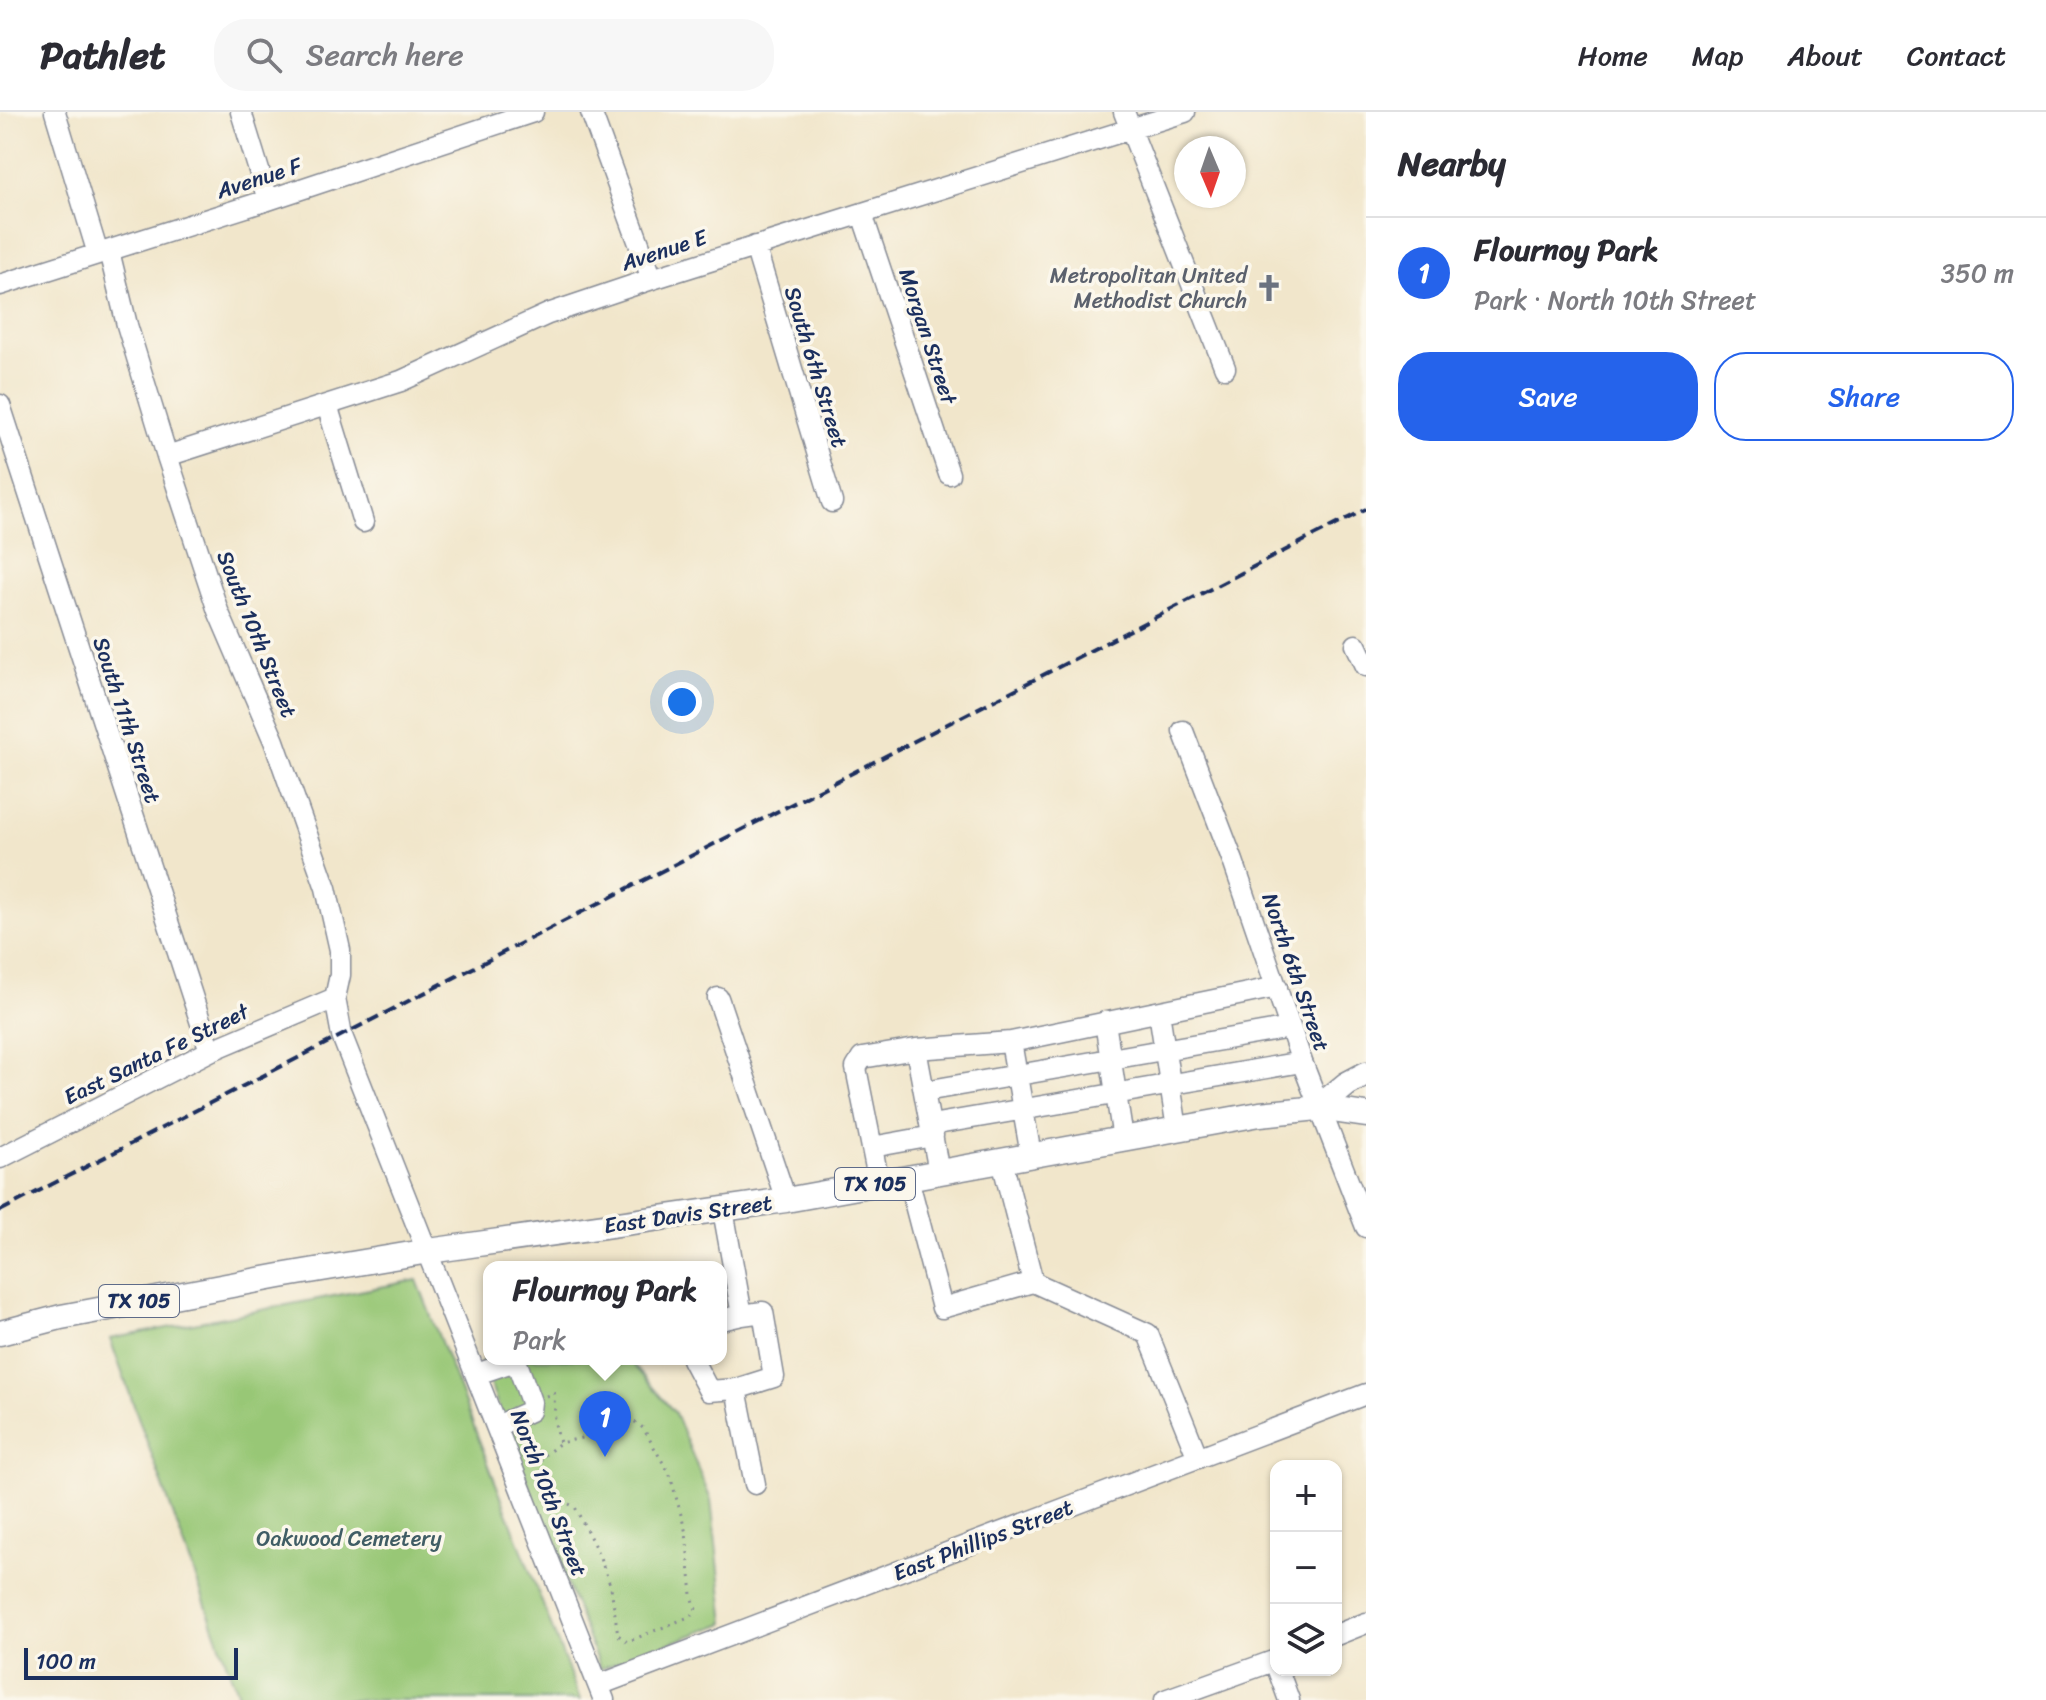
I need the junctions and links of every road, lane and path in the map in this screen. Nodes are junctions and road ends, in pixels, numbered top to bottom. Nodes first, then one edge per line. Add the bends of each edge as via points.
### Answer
1 (55, 112) edge
2 (241, 112) edge
3 (533, 112) edge
4 (591, 112) edge
5 (1185, 112) edge
6 (1127, 120) edge
7 (268, 200) junction
8 (862, 214) junction
9 (755, 246) junction
10 (104, 253) junction
11 (652, 279) junction
12 (0, 285) edge
13 (1225, 368) dead end
14 (0, 405) edge
15 (327, 405) junction
16 (167, 456) junction
17 (949, 474) dead end
18 (832, 502) dead end
19 (363, 522) dead end
20 (1356, 645) dead end
21 (1366, 666) edge
22 (1183, 731) dead end
23 (1277, 987) junction
24 (335, 998) junction
25 (718, 998) dead end
26 (1159, 1012) junction
27 (1105, 1022) junction
28 (1290, 1028) junction
29 (342, 1036) joint
30 (1011, 1042) junction
31 (916, 1049) junction
32 (1165, 1050) junction
33 (210, 1051) junction
34 (1111, 1059) junction
35 (1302, 1062) junction
36 (1366, 1074) edge
37 (1017, 1075) junction
38 (1170, 1085) junction
39 (925, 1091) junction
40 (1116, 1094) junction
41 (1318, 1108) junction
42 (1023, 1110) junction
43 (1366, 1115) edge
44 (1177, 1129) junction
45 (932, 1130) junction
46 (1123, 1139) junction
47 (872, 1147) junction
48 (1031, 1155) junction
49 (0, 1158) edge
50 (1002, 1161) junction
51 (939, 1172) junction
52 (908, 1178) junction
53 (879, 1183) junction
54 (786, 1200) junction
55 (723, 1210) junction
56 (1366, 1227) edge
57 (429, 1251) junction
58 (1033, 1282) junction
59 (742, 1315) junction
60 (727, 1319) edge
61 (0, 1333) edge
62 (506, 1365) edge
63 (516, 1365) edge
64 (695, 1365) edge
65 (477, 1374) junction
66 (736, 1389) junction
67 (1366, 1394) edge
68 (531, 1402) junction
69 (497, 1426) junction
70 (560, 1443) junction
71 (1198, 1458) junction
72 (755, 1484) dead end
73 (1366, 1623) edge
74 (1342, 1633) edge
75 (1270, 1663) edge
76 (1280, 1676) edge
77 (602, 1693) edge
78 (1165, 1700) edge
79 (1289, 1700) edge

1 - 10 street, South 10th Street
2 - 7 street
3 - 7 street, Avenue F
4 - 11 street
5 - 6 street, Avenue E
6 - 8 street, Avenue E
6 - 13 street
7 - 10 street, Avenue F
8 - 9 street, Avenue E
8 - 17 street, Morgan Street
9 - 11 street, Avenue E
9 - 18 street, South 6th Street
10 - 12 street, Avenue F
10 - 16 street, South 10th Street
11 - 15 street, Avenue E via 548,314 401,381
14 - 33 street, South 11th Street
15 - 16 street, Avenue E
15 - 19 street
16 - 24 street, South 10th Street via 218,611 274,741 326,888 340,950
20 - 21 street
22 - 23 street, North 6th Street
23 - 26 street
23 - 28 street, North 6th Street
24 - 29 street, South 10th Street
24 - 33 street, East Santa Fe Street
25 - 54 street
26 - 27 street
26 - 32 street
27 - 30 street
27 - 34 street
28 - 32 street
28 - 35 street, North 6th Street
29 - 57 street, North 10th Street
30 - 31 street
30 - 37 street
31 - 39 street
31 - 47 street via 858,1062
32 - 34 street
32 - 38 street
33 - 49 street, East Santa Fe Street
34 - 37 street
34 - 40 street
35 - 38 street
35 - 41 street, North 6th Street
36 - 41 main road
37 - 39 street
37 - 42 street
38 - 40 street
38 - 44 street
39 - 45 street
40 - 42 street
40 - 46 street
41 - 43 main road, TX 105
41 - 44 main road, East Davis Street / TX 105
41 - 56 street, North 6th Street
42 - 45 street
42 - 48 street
44 - 46 main road, East Davis Street / TX 105
45 - 47 street
45 - 51 street
46 - 48 main road, East Davis Street / TX 105
47 - 53 street
48 - 50 main road, East Davis Street / TX 105
50 - 51 main road, East Davis Street / TX 105
50 - 58 street
51 - 52 main road, East Davis Street / TX 105
52 - 53 main road, East Davis Street / TX 105
52 - 58 street via 942,1308
53 - 54 main road, East Davis Street / TX 105
54 - 55 main road, East Davis Street / TX 105
55 - 57 main road, East Davis Street / TX 105
55 - 59 street
57 - 61 main road, East Davis Street / TX 105 via 136,1302
57 - 65 street, North 10th Street
58 - 71 street via 1148,1334
59 - 60 street
59 - 66 street via 763,1312 774,1377
62 - 65 street
63 - 68 street
64 - 66 street via 709,1391
65 - 69 street, North 10th Street
66 - 72 street
67 - 71 street, East Phillips Street
68 - 69 street via 527,1414
68 - 70 path via 554,1393
69 - 77 street, North 10th Street
70 - 70 path via 541,1458 541,1467 553,1496 575,1507 599,1555 621,1640 632,1642 691,1616 696,1610 686,1533 670,1475 643,1428 622,1412 586,1438
71 - 77 street, East Phillips Street
73 - 74 street
75 - 78 street
76 - 79 street

